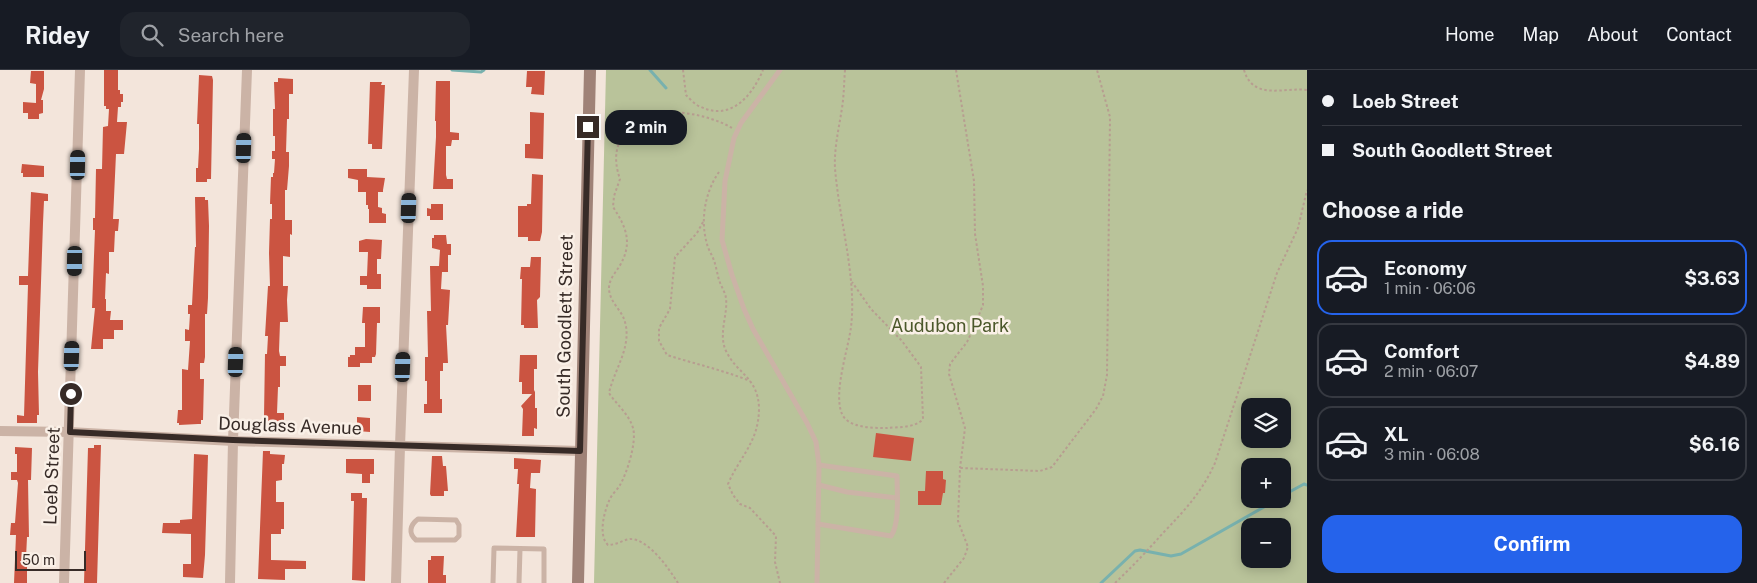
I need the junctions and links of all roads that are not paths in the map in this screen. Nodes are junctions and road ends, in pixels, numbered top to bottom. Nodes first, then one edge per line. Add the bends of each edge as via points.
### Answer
1 (80, 70) edge
2 (247, 70) edge
3 (414, 70) edge
4 (590, 70) edge
5 (780, 70) edge
6 (0, 431) edge
7 (70, 432) junction
8 (233, 440) junction
9 (400, 446) junction
10 (580, 451) junction
11 (819, 465) junction
12 (818, 484) junction
13 (897, 498) junction
14 (818, 524) junction
15 (398, 530) junction
16 (410, 531) junction
17 (520, 549) junction
18 (64, 583) edge
19 (230, 583) edge
20 (396, 583) edge
21 (493, 583) edge
22 (519, 583) edge
23 (544, 583) edge
24 (578, 583) edge
25 (817, 583) edge

1 - 7 street, Loeb Street
2 - 8 street
3 - 9 street
4 - 10 main road, South Goodlett Street
5 - 11 lane via 740,123 734,138 725,181 722,240 744,309 807,422 816,442
6 - 7 street, Douglass Avenue
7 - 8 street, Douglass Avenue
7 - 18 street, Loeb Street
8 - 9 street, Douglass Avenue
8 - 19 street
9 - 10 street, Douglass Avenue
9 - 15 street
10 - 24 main road, South Goodlett Street
11 - 12 lane
11 - 13 lane via 897,476
12 - 13 lane via 847,492
12 - 14 lane
13 - 14 lane via 891,536
14 - 25 lane
15 - 16 lane
15 - 20 street
16 - 16 lane via 416,540 455,540 459,536 459,525 456,520 418,519
17 - 21 lane via 494,548
17 - 22 lane
17 - 23 lane via 544,549

